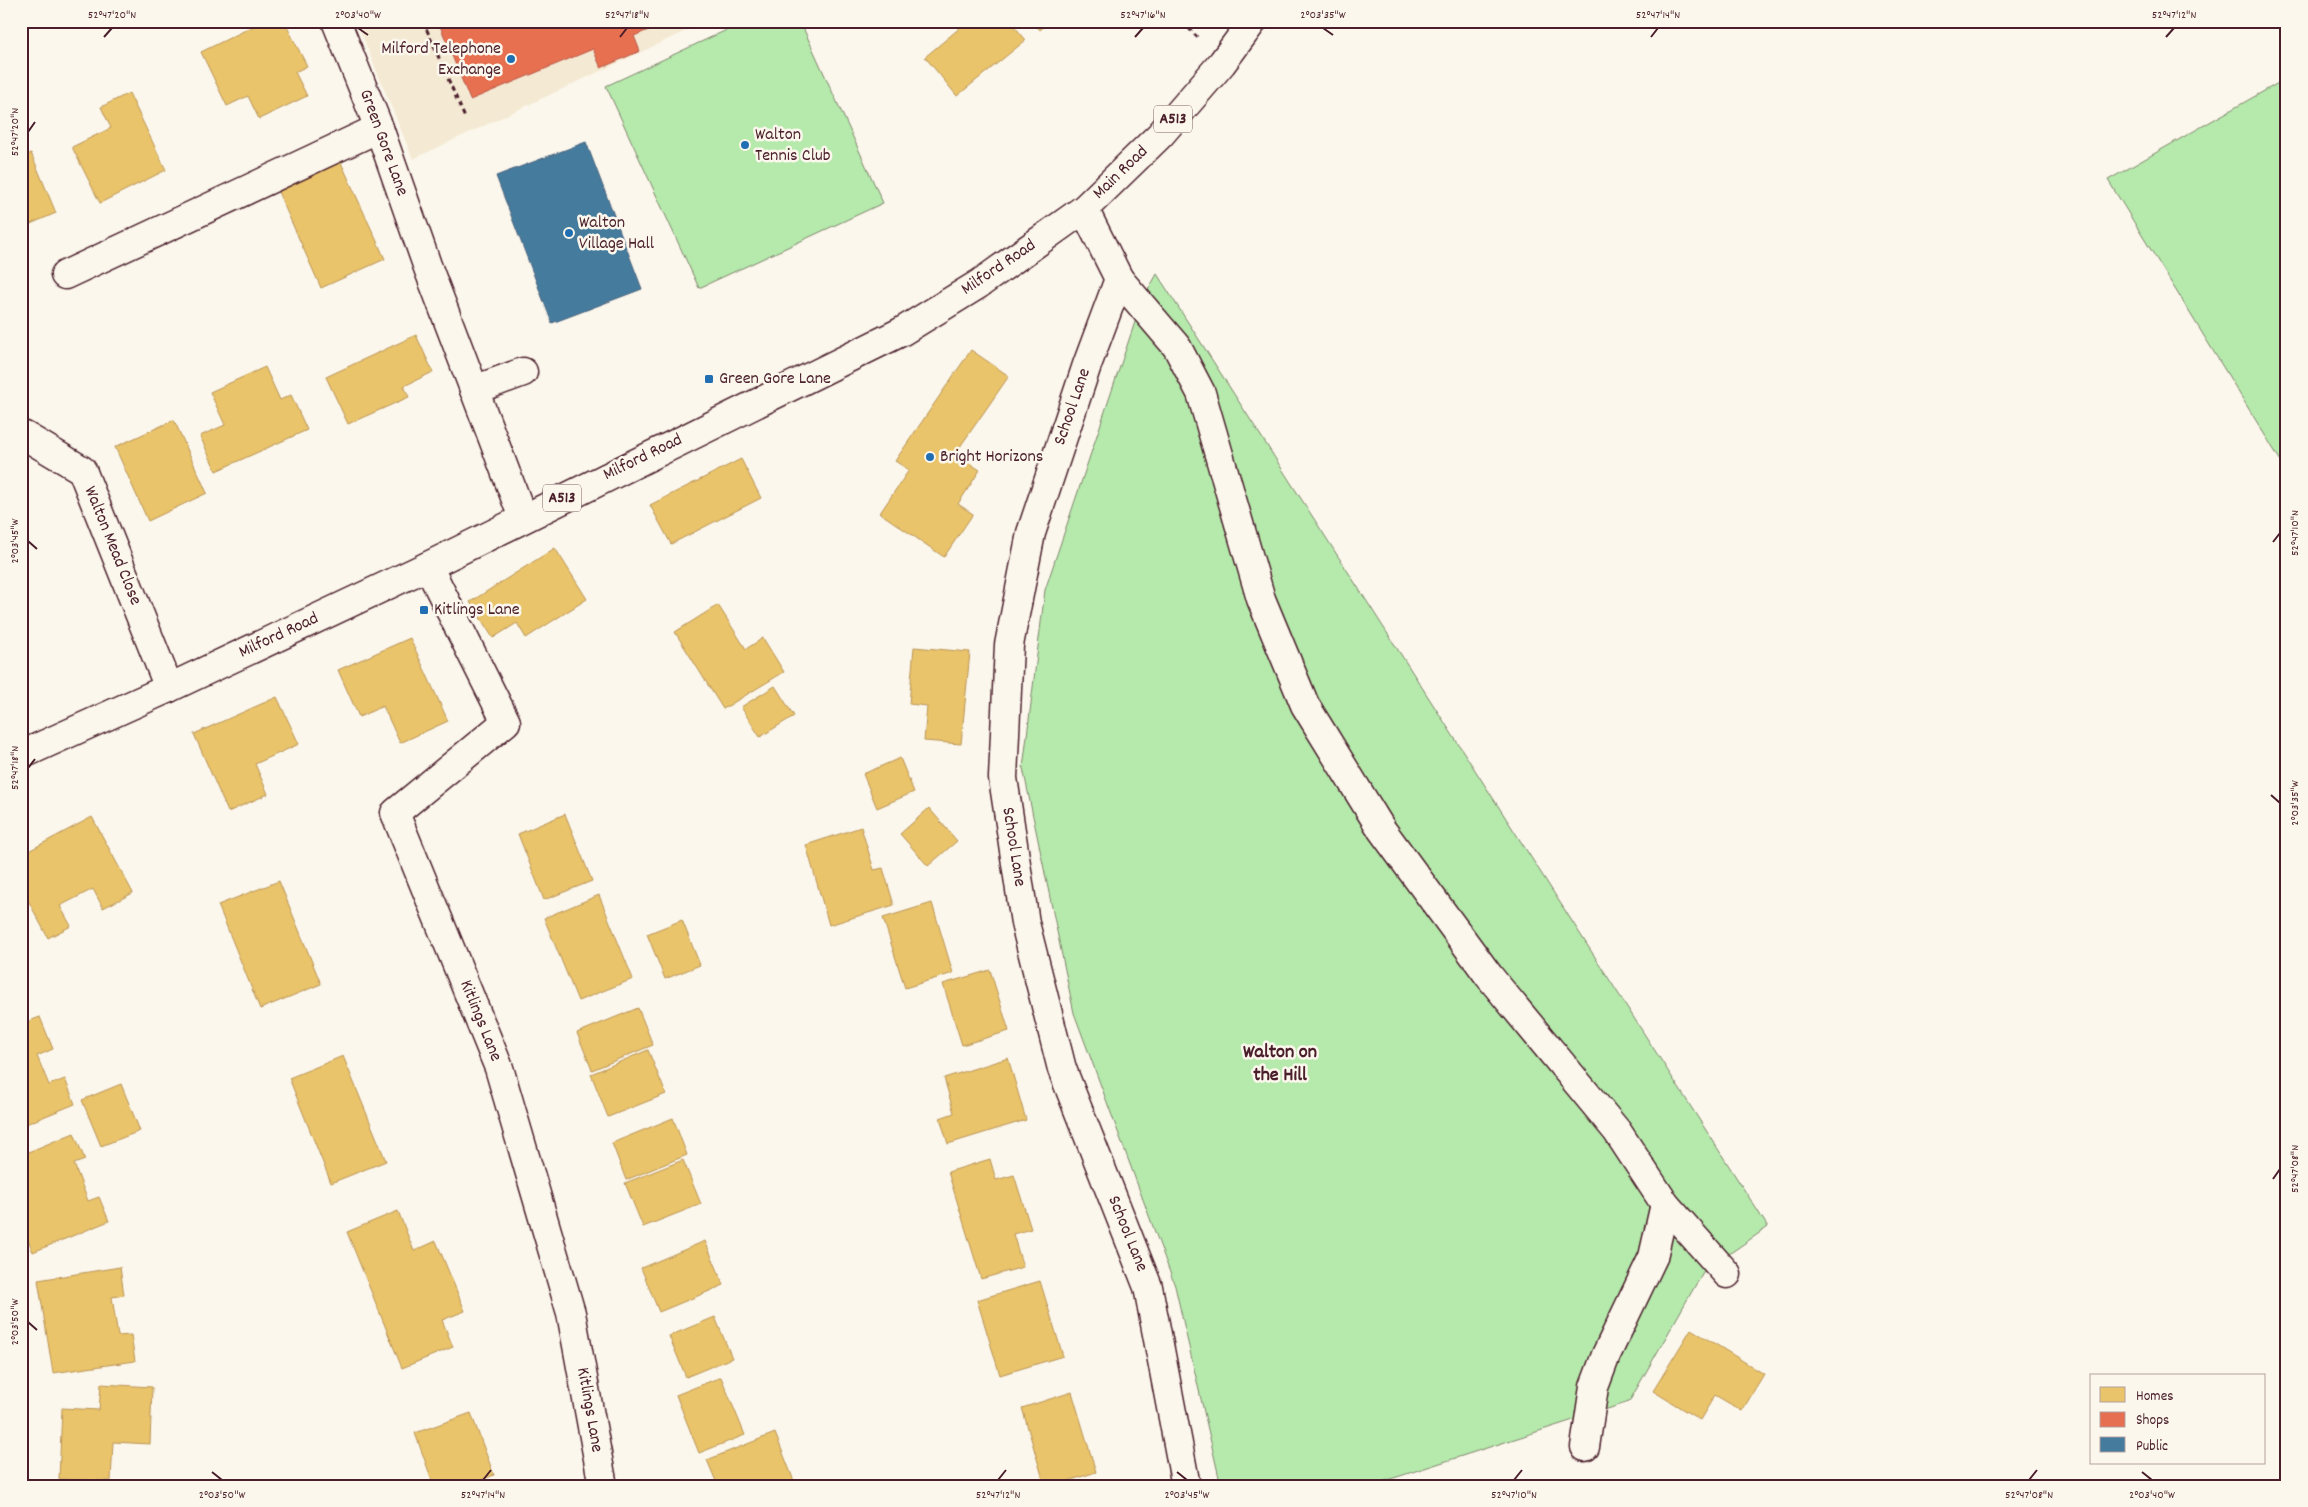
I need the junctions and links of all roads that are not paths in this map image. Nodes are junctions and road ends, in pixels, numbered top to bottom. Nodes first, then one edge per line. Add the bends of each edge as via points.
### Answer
1 (336, 21) edge
2 (1253, 21) edge
3 (379, 128) junction
4 (1084, 209) junction
5 (65, 275) dead end
6 (1120, 278) junction
7 (523, 372) dead end
8 (474, 390) junction
9 (21, 438) edge
10 (523, 518) junction
11 (428, 566) junction
12 (169, 688) junction
13 (21, 755) edge
14 (1665, 1204) junction
15 (1727, 1274) dead end
16 (1585, 1447) dead end
17 (603, 1486) edge
18 (1186, 1486) edge

1 - 3 main road, Green Gore Lane
2 - 4 main road, Main Road / A513 via 1222,63 1160,135
3 - 5 main road
3 - 8 main road, Green Gore Lane
4 - 6 main road
4 - 10 main road, Milford Road / A513 via 979,284 901,332
6 - 14 main road via 1177,347 1201,393 1261,599 1305,705 1382,830 1489,976 1617,1131
6 - 18 main road, School Lane via 1031,533 1009,645 1003,778 1025,923 1062,1069 1148,1287
7 - 8 main road
8 - 10 main road, Green Gore Lane
9 - 12 main road, Walton Mead Close via 25,436 82,470
10 - 11 main road, Milford Road / A513
11 - 12 main road, Milford Road / A513
11 - 17 main road, Kitlings Lane via 506,722 395,813 499,1068 572,1313
12 - 13 main road, Milford Road / A513
14 - 15 main road
14 - 16 main road via 1653,1257 1594,1387

